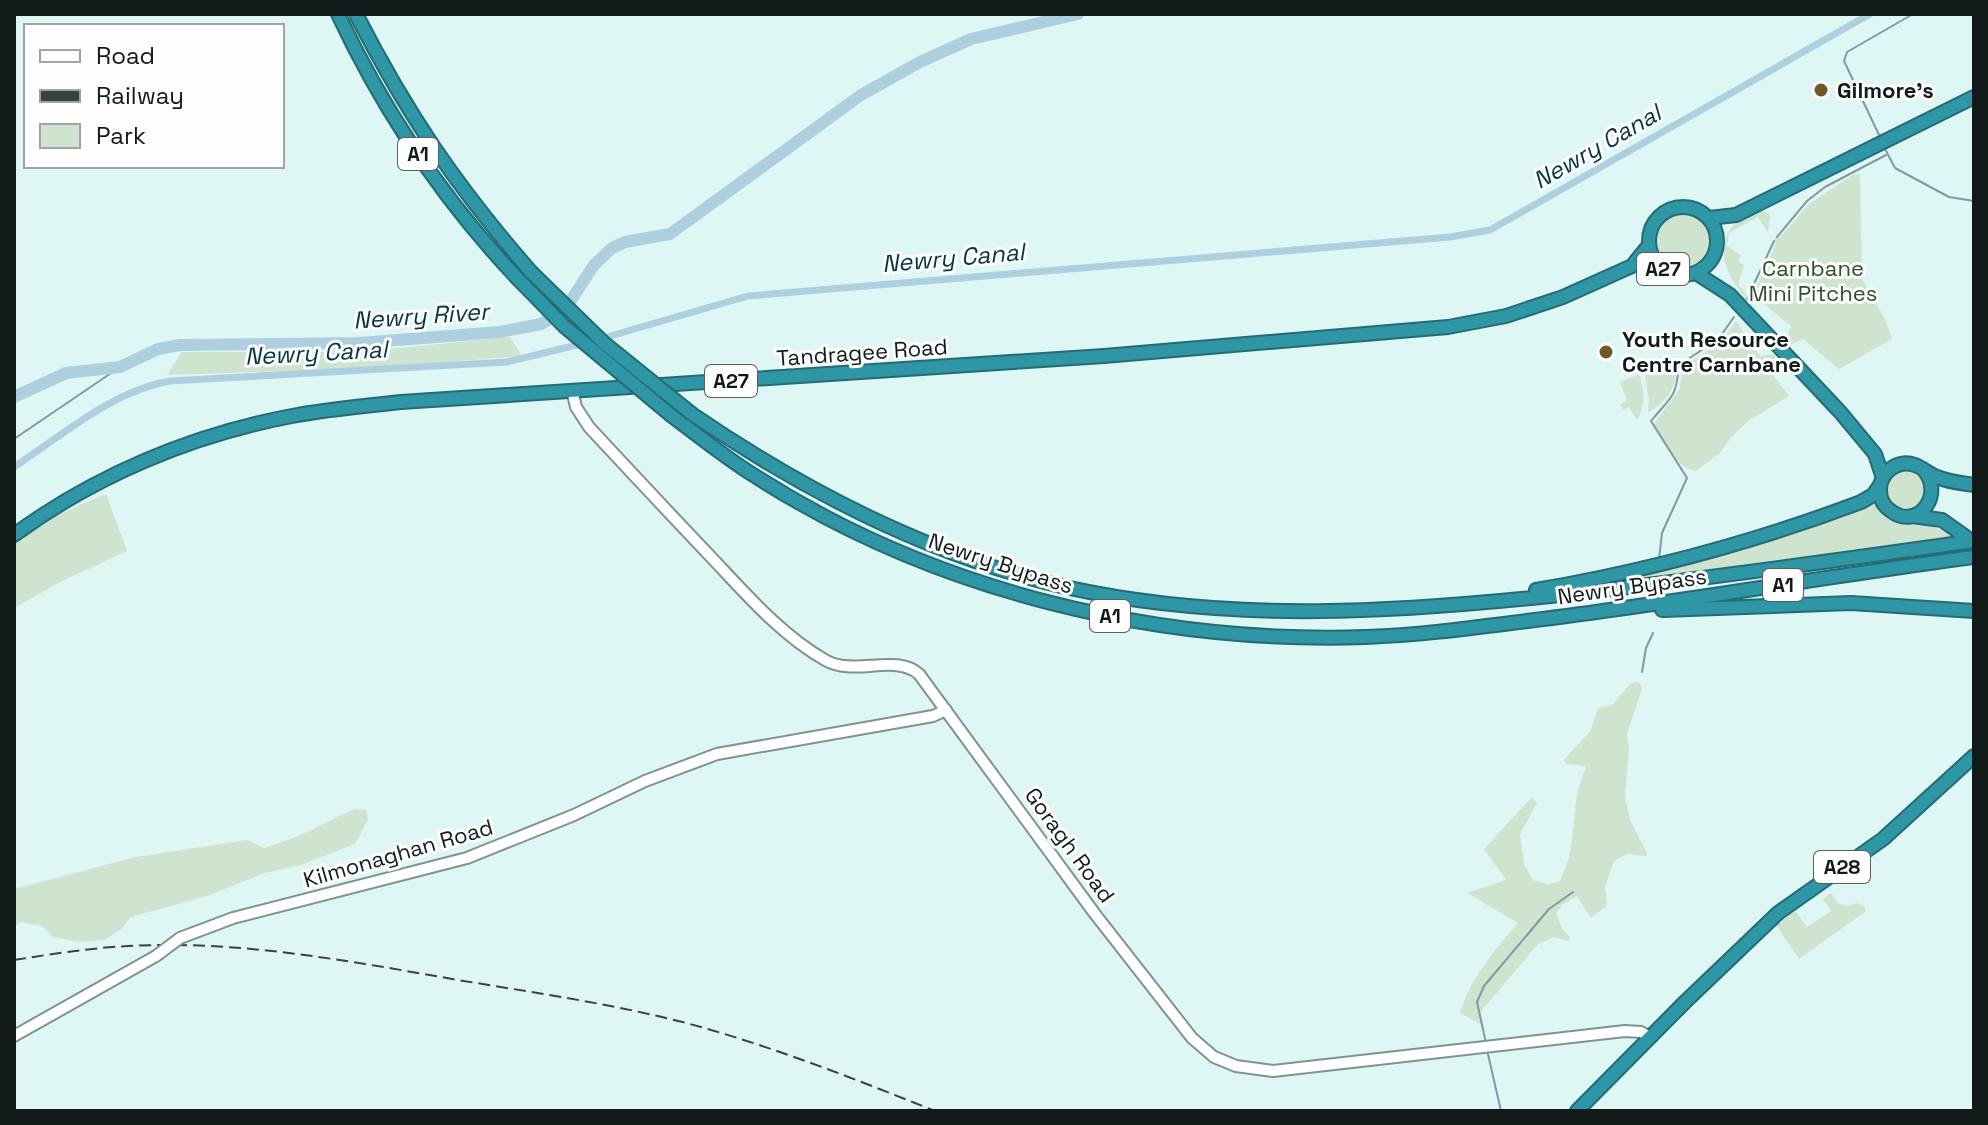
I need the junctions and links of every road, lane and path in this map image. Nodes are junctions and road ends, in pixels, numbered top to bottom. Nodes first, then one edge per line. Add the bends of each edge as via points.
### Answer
1 (338, 14) edge
2 (356, 14) edge
3 (1974, 97) edge
4 (1736, 215) junction
5 (1709, 218) junction
6 (1717, 234) junction
7 (1649, 245) junction
8 (1716, 252) junction
9 (1632, 266) junction
10 (1665, 270) junction
11 (1696, 273) junction
12 (1730, 295) junction
13 (572, 390) junction
14 (1875, 454) junction
15 (1901, 464) junction
16 (1923, 469) junction
17 (1881, 481) junction
18 (1974, 485) edge
19 (1933, 492) junction
20 (1912, 516) junction
21 (1942, 520) junction
22 (14, 535) edge
23 (1970, 539) edge
24 (1974, 557) edge
25 (1454, 605) junction
26 (1974, 611) edge
27 (1593, 613) junction
28 (946, 710) junction
29 (1972, 761) edge
30 (14, 1036) edge
31 (1650, 1037) junction
32 (1577, 1111) edge

1 - 27 highway, Newry Bypass / A1, bridge via 429,172 486,245 575,336 754,475 883,544 1028,597 1223,633 1320,638 1421,634
2 - 25 highway, Newry Bypass / A1, bridge via 421,130 531,272 604,343 692,414 780,470 886,526 972,560 1063,586 1188,607 1249,611
3 - 4 highway, A27
4 - 5 highway, A27
4 - 6 highway, A27
5 - 6 highway, A27
5 - 7 highway, A27 via 1695,208 1667,210 1653,223
6 - 8 highway, A27
7 - 9 highway, Tandragee Road / A27
7 - 10 highway, A27
8 - 11 highway, A27
8 - 12 highway, A27 via 1719,276
9 - 10 highway, A27
9 - 13 highway, Tandragee Road / A27 via 1541,306 1425,330
10 - 11 highway, A27
11 - 12 highway, A27
12 - 14 highway, A27
13 - 22 highway, Tandragee Road / A27 via 344,408 243,427 100,481
13 - 28 street, Goragh Road via 589,427 800,644 840,666 910,667
14 - 15 highway, A27
14 - 17 highway, A27
15 - 16 highway, A27
15 - 17 highway
16 - 18 highway
16 - 19 highway
17 - 20 highway, A27 via 1882,502 1888,509
17 - 25 highway via 1861,502 1752,541 1599,579
19 - 20 highway via 1927,507
19 - 21 highway
20 - 21 highway, A27
21 - 23 highway, A27
23 - 25 highway, Newry Bypass / A1 via 1681,582
24 - 27 highway, Newry Bypass / A1
26 - 27 highway via 1806,603
28 - 30 street, Kilmonaghan Road, bridge via 717,754 467,858 233,918 180,938
28 - 31 street, Goragh Road via 1192,1038 1214,1057 1273,1071 1625,1031
29 - 31 highway, A28 via 1883,839 1778,913
31 - 32 highway, A28

